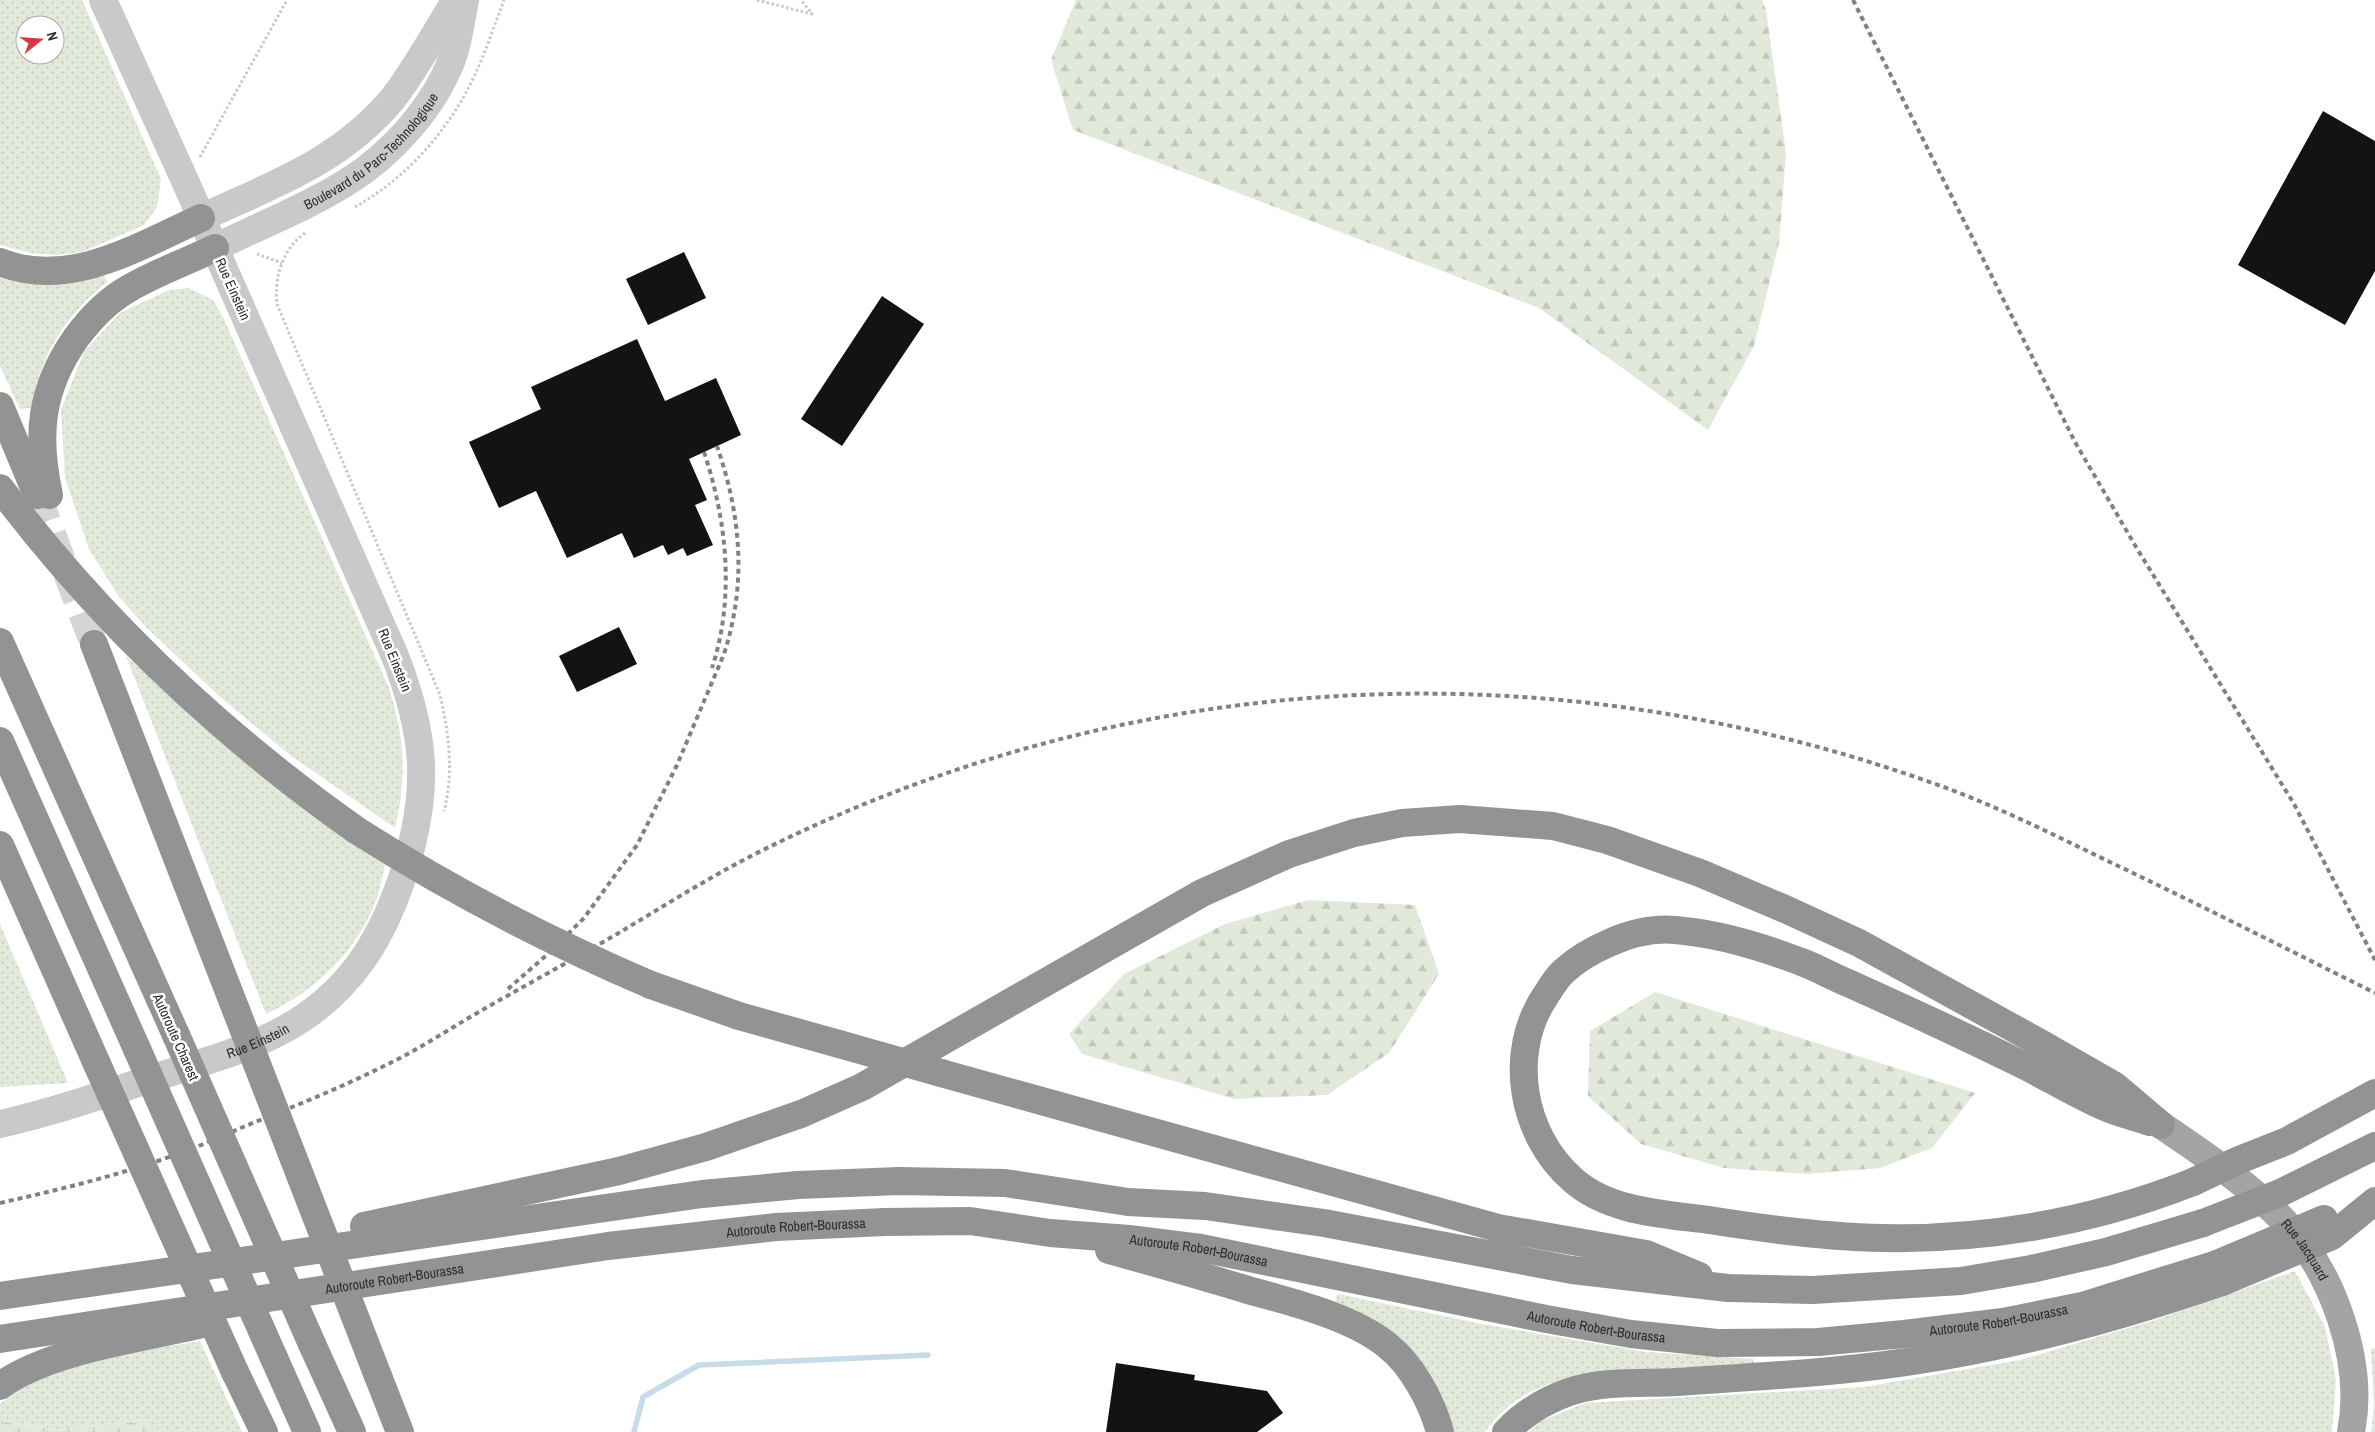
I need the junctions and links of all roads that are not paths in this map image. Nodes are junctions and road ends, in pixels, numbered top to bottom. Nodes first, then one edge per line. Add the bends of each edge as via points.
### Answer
1 (103, 0) edge
2 (456, 0) edge
3 (465, 0) edge
4 (201, 218) junction
5 (215, 248) junction
6 (0, 262) edge
7 (0, 406) edge
8 (0, 488) edge
9 (0, 642) edge
10 (94, 644) tunnel mouth
11 (0, 741) edge
12 (0, 845) edge
13 (2375, 1093) edge
14 (0, 1107) edge
15 (51, 1112) junction
16 (0, 1124) edge
17 (2161, 1125) junction
18 (2375, 1146) edge
19 (2375, 1194) edge
20 (2375, 1201) edge
21 (1050, 1233) junction
22 (2220, 1273) junction
23 (146, 1274) junction
24 (395, 1279) junction
25 (1728, 1288) junction
26 (0, 1296) edge
27 (0, 1339) edge
28 (235, 1372) junction
29 (0, 1386) edge
30 (259, 1432) edge
31 (264, 1432) edge
32 (307, 1432) edge
33 (352, 1432) edge
34 (400, 1432) edge
35 (1440, 1432) edge
36 (1506, 1432) edge
37 (2351, 1432) edge

1 - 4 street, Rue Einstein
2 - 4 street, Boulevard du Parc-Technologique via 404,82 360,133 304,171
3 - 5 street, Boulevard du Parc-Technologique via 445,75 424,108 380,156 348,182
4 - 5 street, Rue Einstein
4 - 6 highway via 80,268 35,270
5 - 7 highway via 128,289 98,312 69,348 58,366 44,410 43,495
5 - 15 street, Rue Einstein via 403,676 420,743 422,780 417,820 388,917 370,949 330,997 283,1030 243,1047
8 - 25 highway, bridge via 62,566 123,633 197,705 270,767 356,830 426,874 499,915 572,950 651,985 739,1016 1498,1228 1646,1254
9 - 33 highway, Autoroute Charest, bridge
10 - 34 highway, bridge
11 - 32 highway, bridge
12 - 28 highway, bridge
13 - 17 highway, bridge via 2287,1140 2193,1182 2150,1199 2071,1220 2020,1230 1947,1236 1884,1238 1823,1235 1639,1210 1605,1199 1575,1182 1554,1161 1527,1105 1523,1080 1524,1046 1536,1010 1562,972 1591,951 1631,933 1672,930 1714,937 1801,962 1916,1012 2106,1108
14 - 15 street
15 - 16 street, Rue Einstein
17 - 23 highway via 2115,1086 1859,943 1700,873 1607,840 1553,826 1460,819 1402,823 1354,833 1289,854 1202,893 862,1087 801,1114 706,1147 618,1171
17 - 37 main road, Rue Jacquard via 2214,1160 2284,1222 2309,1252 2346,1334 2354,1380
18 - 25 highway, bridge via 2280,1193 2204,1223 2106,1252 2031,1269 1961,1281 1813,1290
19 - 22 highway, Autoroute Robert-Bourassa, bridge
20 - 22 highway, bridge via 2332,1236
21 - 22 highway, Autoroute Robert-Bourassa via 1200,1248 1546,1319 1631,1334 1717,1342 1818,1342 2003,1322
21 - 24 highway, Autoroute Robert-Bourassa via 970,1221 776,1227 608,1246
21 - 35 highway via 1300,1304 1347,1322 1388,1346 1412,1374 1430,1402
22 - 36 highway via 2092,1324 1937,1358 1834,1371 1600,1385 1541,1404
23 - 25 highway via 702,1194 798,1185 899,1181 1004,1183 1128,1202 1205,1206 1324,1223 1572,1270
23 - 26 highway
24 - 27 highway, Autoroute Robert-Bourassa
24 - 29 highway via 91,1350 36,1367
28 - 30 highway
28 - 31 highway

